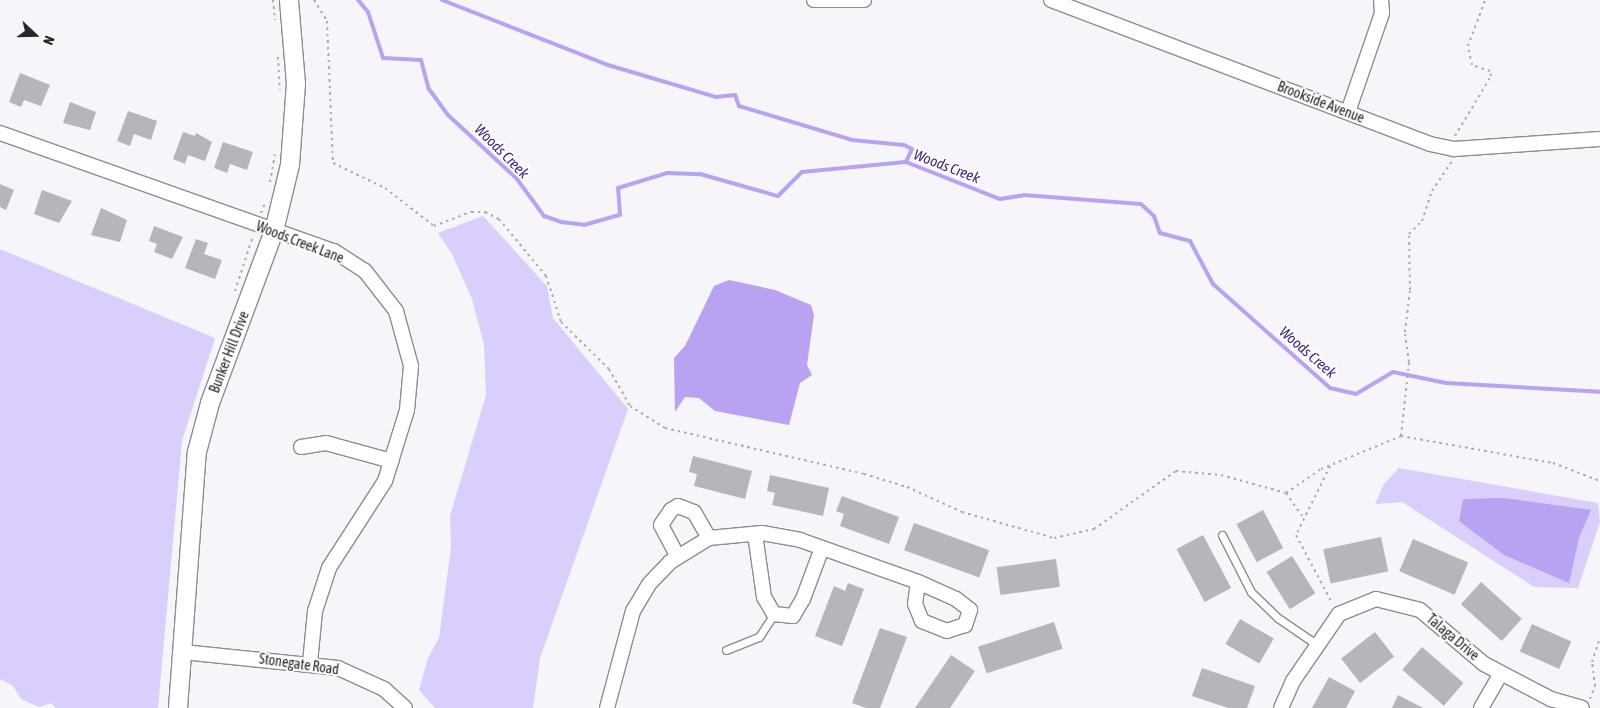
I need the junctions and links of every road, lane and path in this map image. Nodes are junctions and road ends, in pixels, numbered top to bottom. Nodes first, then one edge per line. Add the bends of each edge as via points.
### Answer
1 (289, 0) edge
2 (314, 0) edge
3 (814, 0) edge
4 (864, 0) edge
5 (1051, 0) edge
6 (1381, 0) edge
7 (1485, 0) edge
8 (1348, 112) junction
9 (0, 133) edge
10 (1600, 140) edge
11 (1454, 149) junction
12 (274, 231) junction
13 (1401, 436) junction
14 (301, 447) dead end
15 (392, 461) junction
16 (1330, 466) junction
17 (1600, 481) edge
18 (1286, 493) junction
19 (1302, 516) junction
20 (755, 534) junction
21 (1222, 535) dead end
22 (709, 538) junction
23 (822, 548) junction
24 (678, 557) junction
25 (918, 582) dead end
26 (774, 614) junction
27 (1339, 614) junction
28 (1600, 637) edge
29 (1316, 644) junction
30 (726, 650) dead end
31 (183, 652) junction
32 (310, 663) junction
33 (1501, 674) junction
34 (178, 708) edge
35 (405, 708) edge
36 (607, 708) edge
37 (1281, 708) edge
38 (1480, 708) edge
39 (1582, 708) edge
40 (1587, 708) edge

1 - 12 street, Bunker Hill Drive via 295,127
2 - 18 path via 327,22 333,163 385,188 434,226 471,212 485,212 499,219 546,276 561,322 609,369 630,406 656,425 864,474 907,487 962,512 1054,538 1094,530 1176,471 1221,475
3 - 4 street
5 - 8 street, Brookside Avenue
6 - 8 street via 1382,13
7 - 11 path via 1468,46 1472,65 1490,72 1491,76 1455,132
8 - 11 street, Brookside Avenue
9 - 12 street, Woods Creek Lane
10 - 11 street, Brookside Avenue
11 - 13 path via 1444,177 1432,190 1422,221 1409,234 1410,290 1405,332 1409,362
12 - 15 street, Woods Creek Lane via 334,251 354,263 376,282 396,311 409,348 411,386
12 - 31 street, Bunker Hill Drive via 210,403 197,452
13 - 16 path
13 - 17 path via 1553,463
14 - 15 street via 326,443
15 - 32 street, Woods Creek Lane via 376,497 329,568 315,611
16 - 18 path
16 - 19 path
18 - 19 path
19 - 27 path via 1296,535 1301,550
20 - 22 street
20 - 23 street via 781,535
20 - 26 street via 764,596
21 - 29 lane via 1251,592 1278,618
22 - 24 street
22 - 24 street via 694,512 678,506 671,510 661,525
23 - 25 street
23 - 26 street via 793,616
24 - 36 street via 649,584 633,611
26 - 30 lane via 759,637
27 - 29 street
27 - 33 street, Talaga Drive via 1376,599 1420,610
28 - 40 path via 1592,662 1595,686
29 - 37 street
31 - 32 street, Stonegate Road
31 - 34 street, Bunker Hill Drive
32 - 35 street, Stonegate Road via 338,668 369,680
33 - 38 street
33 - 39 street, Talaga Drive via 1551,699

